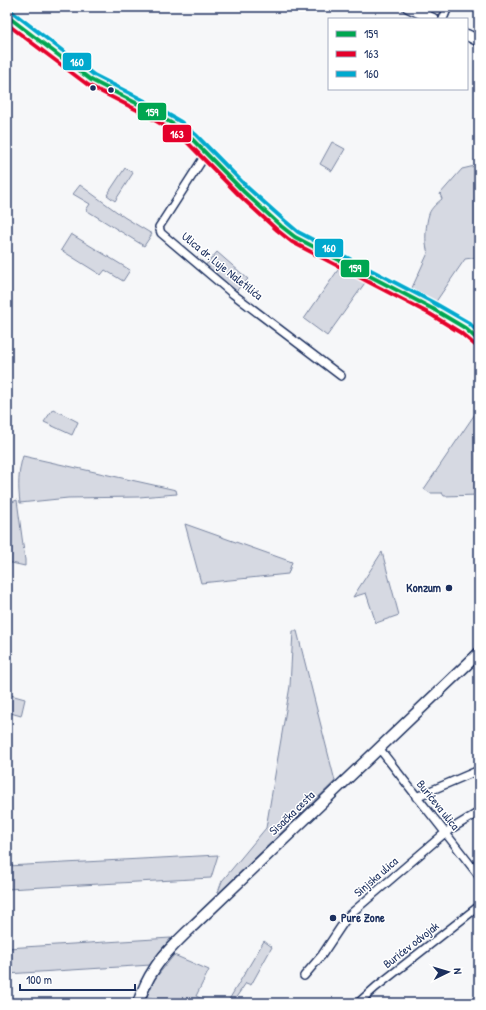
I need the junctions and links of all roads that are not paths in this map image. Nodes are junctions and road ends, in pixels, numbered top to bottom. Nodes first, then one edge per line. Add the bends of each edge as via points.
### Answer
1 (408, 7) edge
2 (448, 7) edge
3 (10, 18) edge
4 (431, 18) edge
5 (443, 18) edge
6 (7, 30) edge
7 (468, 36) edge
8 (479, 41) edge
9 (206, 154) junction
10 (479, 341) edge
11 (341, 376) dead end
12 (479, 653) edge
13 (379, 748) junction
14 (479, 770) edge
15 (416, 797) junction
16 (479, 812) edge
17 (446, 832) junction
18 (479, 876) edge
19 (479, 906) edge
20 (304, 976) dead end
21 (138, 1003) edge
22 (358, 1003) edge

1 - 4 street
2 - 5 street
3 - 6 street
3 - 9 street via 92,80 178,127
7 - 8 street
9 - 10 street via 295,237 433,309 465,328
9 - 11 street, Ulica dr. Luje Naletilića via 161,224 161,233 233,294
12 - 13 street, Sisačka cesta
13 - 15 street, Burićeva ulica
13 - 21 street, Sisačka cesta via 170,949 153,970
14 - 15 street
15 - 17 street, Burićeva ulica
16 - 17 street, Sinjska ulica
17 - 18 street, Burićeva ulica
17 - 20 street, Sinjska ulica via 348,916 322,955
19 - 22 street, Burićev odvojak

